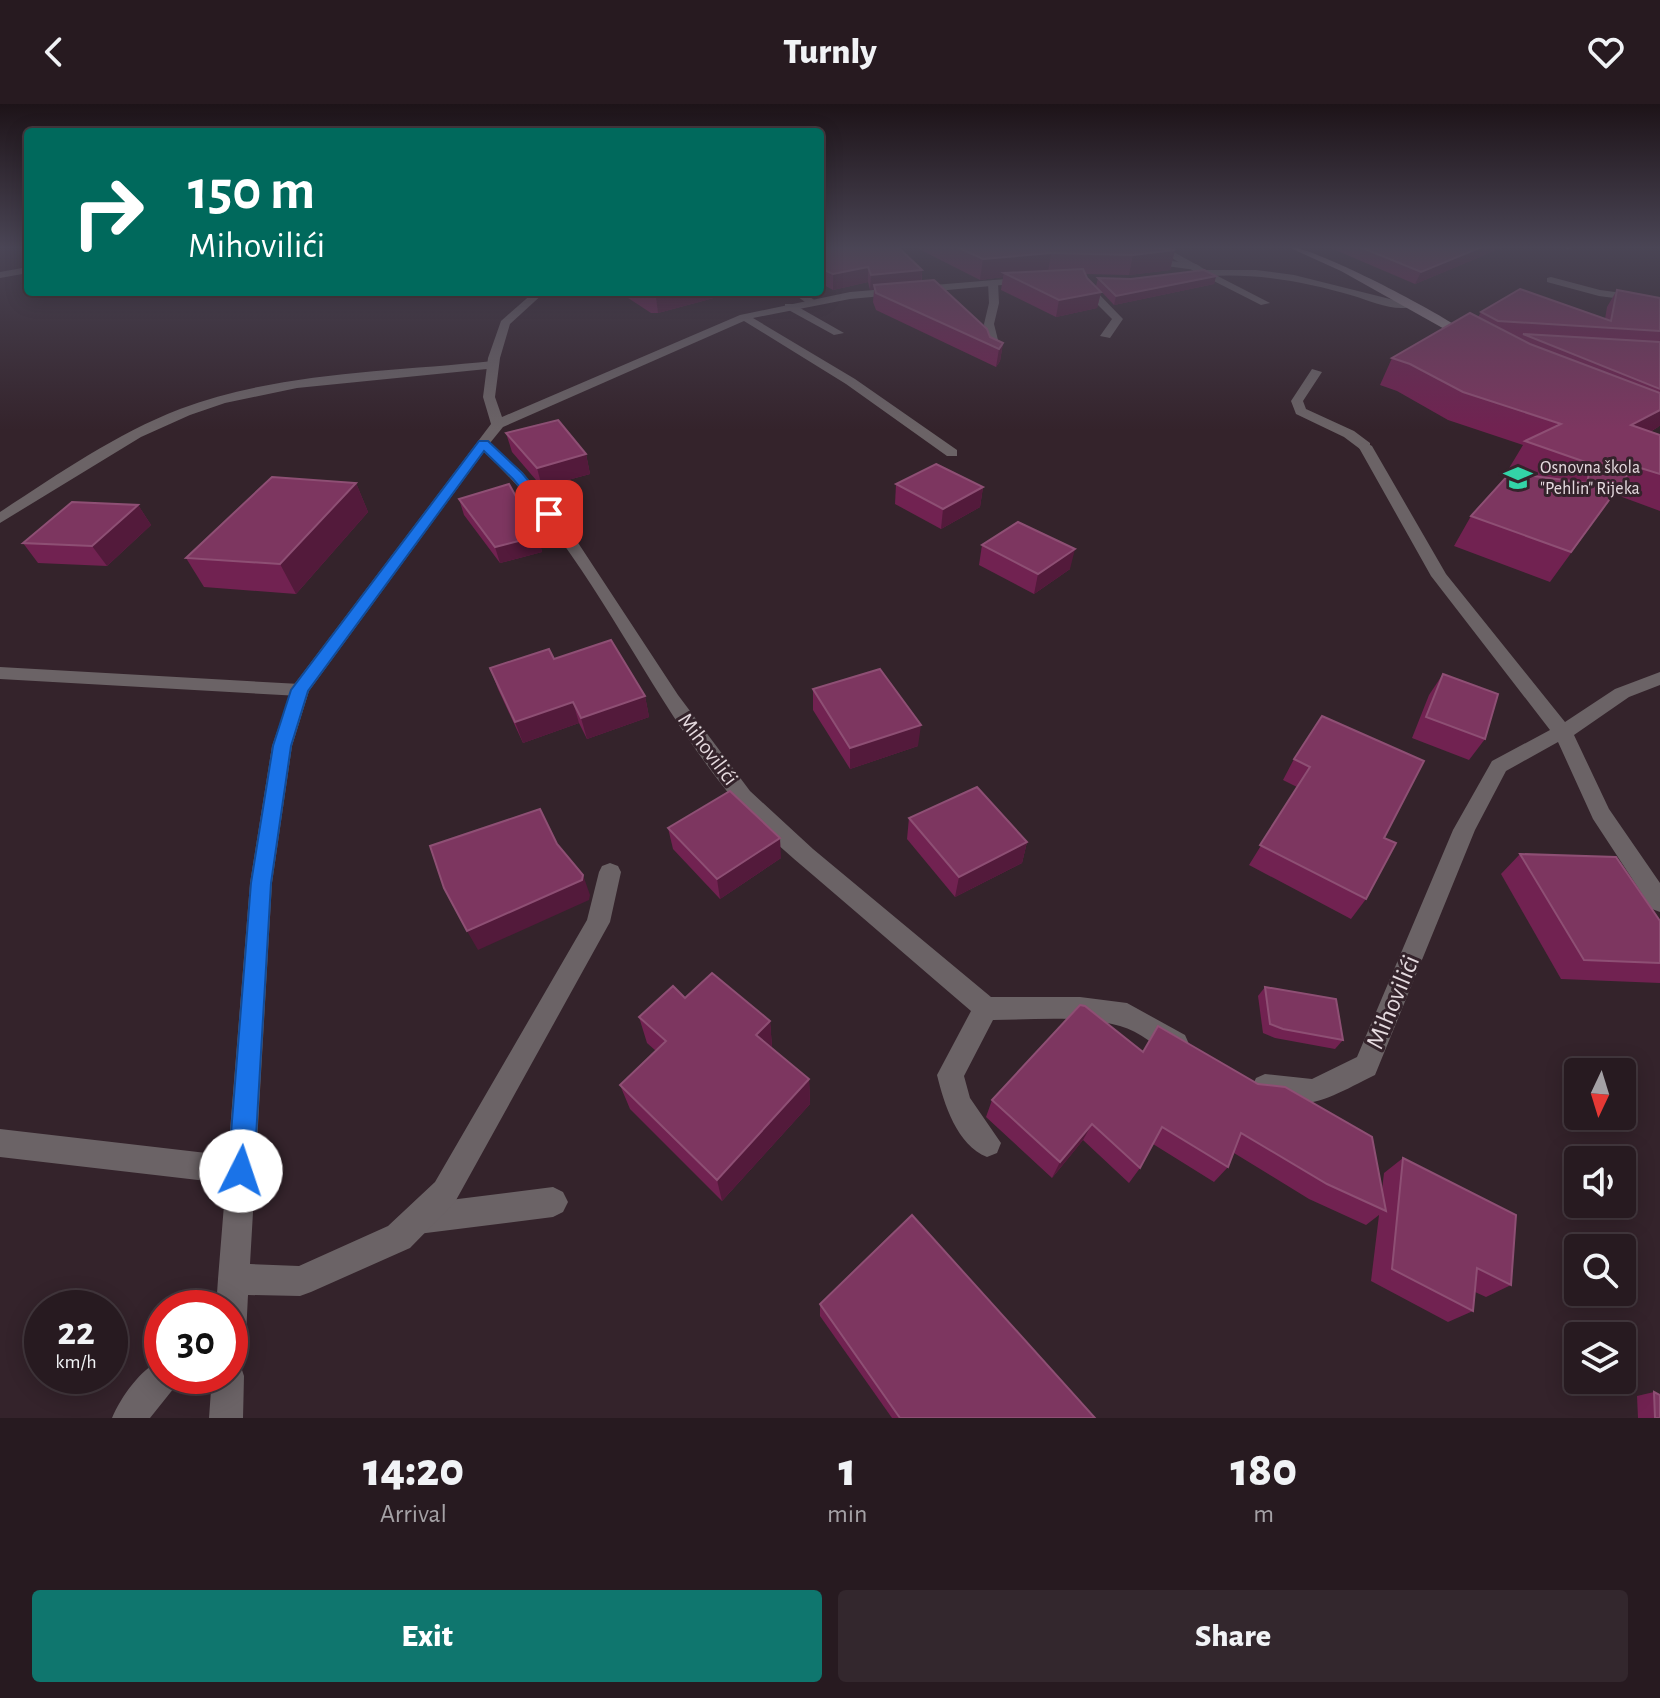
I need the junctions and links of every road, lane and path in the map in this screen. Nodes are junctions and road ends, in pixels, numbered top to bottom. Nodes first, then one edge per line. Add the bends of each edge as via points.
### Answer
1 (523, 307) edge
2 (784, 307) edge
3 (791, 307) edge
4 (993, 307) edge
5 (1106, 307) edge
6 (1413, 307) edge
7 (744, 317) junction
8 (838, 333) dead end
9 (1106, 336) dead end
10 (1479, 344) edge
11 (995, 352) edge
12 (493, 365) junction
13 (1316, 372) dead end
14 (498, 424) junction
15 (483, 444) junction
16 (952, 453) dead end
17 (0, 519) edge
18 (0, 673) edge
19 (1660, 678) edge
20 (300, 690) junction
21 (1563, 733) junction
22 (610, 872) dead end
23 (1660, 902) edge
24 (986, 1008) junction
25 (1193, 1054) edge
26 (1245, 1085) edge
27 (0, 1143) edge
28 (987, 1143) dead end
29 (241, 1171) junction
30 (553, 1202) dead end
31 (418, 1219) junction
32 (232, 1290) edge
33 (248, 1302) edge
34 (148, 1394) edge
35 (227, 1394) edge
36 (129, 1418) edge
37 (226, 1418) edge

1 - 12 street via 505,323
2 - 7 street
3 - 8 street
4 - 11 street via 989,324
5 - 9 street via 1118,319
6 - 10 main road
7 - 14 street
7 - 16 street via 820,361
12 - 14 street via 489,397
12 - 17 street via 303,384 185,412 98,455
13 - 21 street via 1297,401 1301,411 1365,446 1439,576
14 - 15 street
15 - 20 street
15 - 24 street, Mihovilići via 518,476 564,532 671,700 743,797
18 - 20 street
19 - 21 street, Mihovilići via 1622,693
20 - 29 street via 282,746 261,883
21 - 23 street via 1600,813
21 - 26 street, Mihovilići via 1499,766 1464,830 1366,1066 1313,1092
22 - 31 street via 598,922 445,1192
24 - 25 street via 1127,1015
24 - 28 street via 950,1075 958,1105
27 - 29 street
29 - 32 street
30 - 31 street
31 - 33 street via 399,1237
34 - 36 street
35 - 37 street

